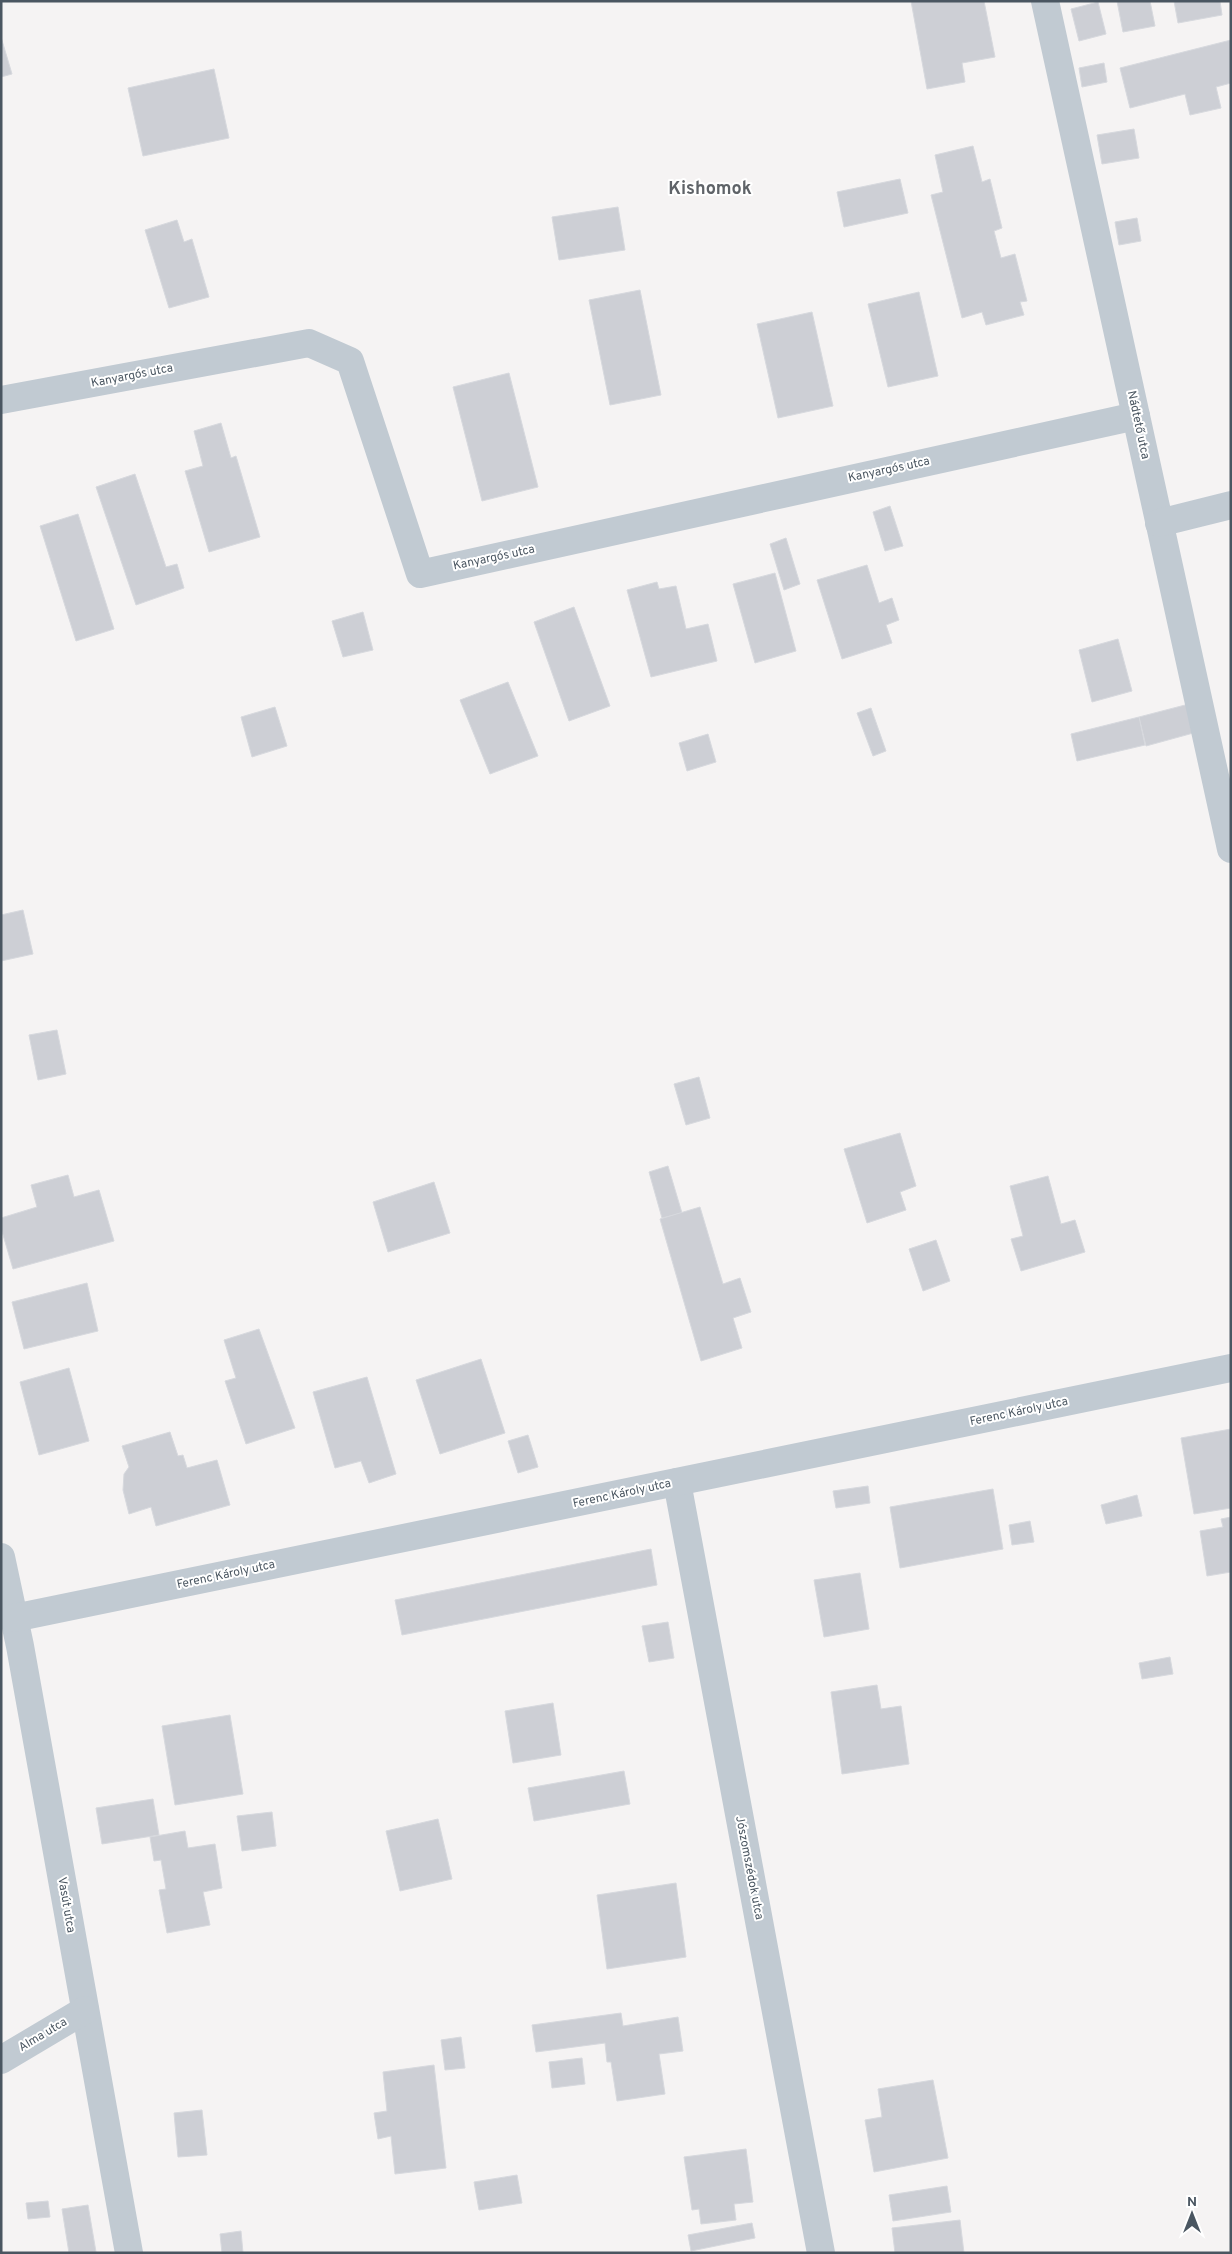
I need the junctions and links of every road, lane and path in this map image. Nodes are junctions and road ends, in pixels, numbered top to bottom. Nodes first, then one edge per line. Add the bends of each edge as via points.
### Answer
1 (1045, 1) edge
2 (1, 400) edge
3 (1136, 416) junction
4 (1231, 504) edge
5 (1159, 523) junction
6 (1230, 842) edge
7 (1231, 1368) edge
8 (677, 1482) junction
9 (1, 1557) edge
10 (14, 1618) junction
11 (10, 1651) edge
12 (85, 2010) junction
13 (1, 2060) edge
14 (129, 2253) edge
15 (821, 2253) edge

1 - 3 street, Nádtető utca
2 - 3 street, Kanyargós utca via 309,343 350,361 420,574
3 - 5 street, Nádtető utca
4 - 5 street
5 - 6 street, Nádtető utca
7 - 8 street, Ferenc Károly utca
8 - 10 street, Ferenc Károly utca
8 - 15 street, Jószomszédok utca
9 - 10 street, Vasút utca
10 - 11 street, Vasút utca
11 - 12 street, Vasút utca
12 - 13 street, Alma utca
12 - 14 street, Vasút utca

